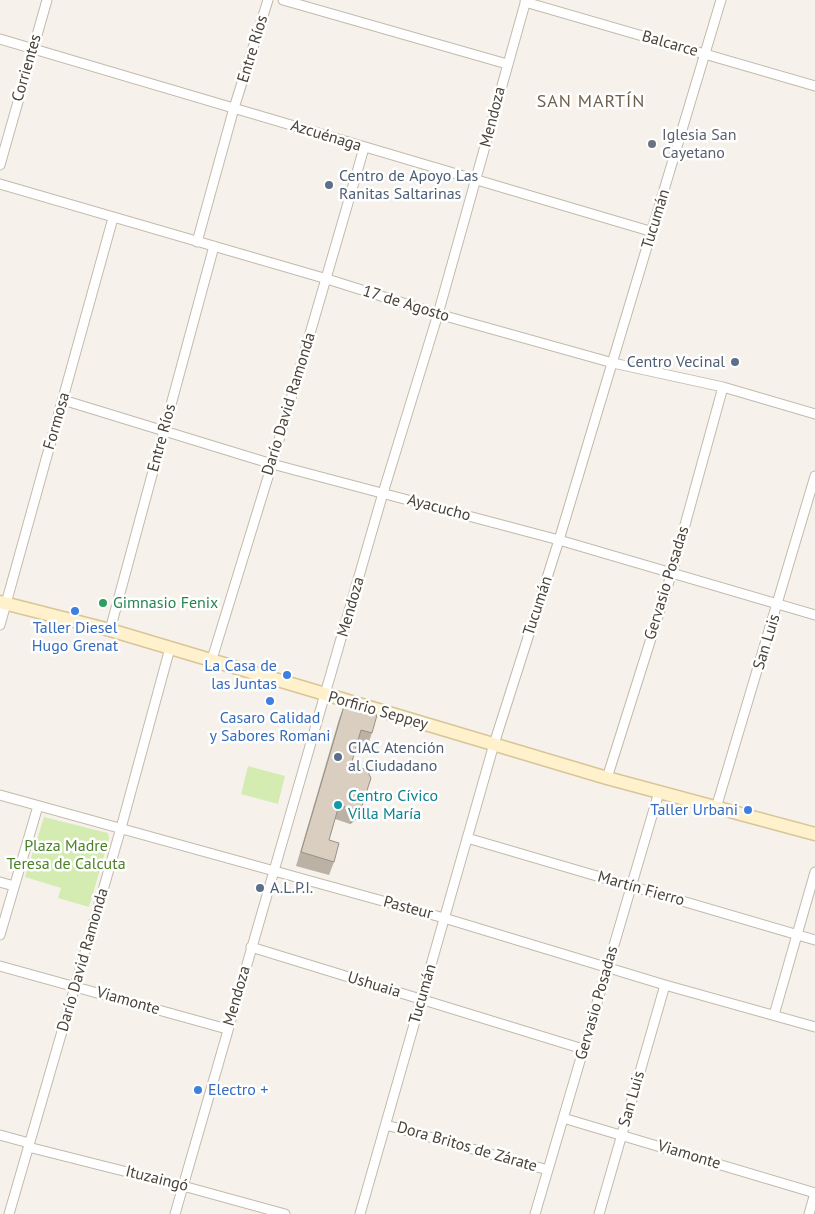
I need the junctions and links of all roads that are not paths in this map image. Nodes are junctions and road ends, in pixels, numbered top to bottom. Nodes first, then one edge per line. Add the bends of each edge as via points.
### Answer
1 (46, 0) edge
2 (268, 0) edge
3 (284, 0) edge
4 (721, 0) edge
5 (525, 1) edge
6 (0, 39) edge
7 (33, 49) junction
8 (705, 54) junction
9 (507, 64) junction
10 (815, 86) edge
11 (234, 108) junction
12 (364, 148) junction
13 (0, 165) edge
14 (476, 181) junction
15 (0, 184) edge
16 (113, 218) junction
17 (653, 232) junction
18 (197, 242) junction
19 (214, 246) junction
20 (327, 279) junction
21 (438, 314) junction
22 (612, 363) junction
23 (723, 387) junction
24 (63, 400) junction
25 (815, 414) edge
26 (164, 431) junction
27 (272, 464) junction
28 (815, 476) edge
29 (383, 493) junction
30 (559, 540) junction
31 (672, 572) junction
32 (3, 603) edge
33 (779, 604) junction
34 (815, 615) edge
35 (0, 625) edge
36 (110, 630) junction
37 (170, 648) junction
38 (212, 659) junction
39 (325, 695) junction
40 (494, 744) junction
41 (607, 778) junction
42 (659, 792) junction
43 (0, 795) edge
44 (38, 806) junction
45 (716, 808) junction
46 (121, 828) junction
47 (815, 834) edge
48 (467, 838) junction
49 (273, 871) junction
50 (815, 872) edge
51 (0, 882) edge
52 (14, 886) junction
53 (631, 886) junction
54 (444, 918) junction
55 (0, 935) edge
56 (798, 935) junction
57 (815, 940) edge
58 (251, 948) junction
59 (0, 966) edge
60 (607, 967) junction
61 (665, 985) junction
62 (76, 986) junction
63 (421, 1000) junction
64 (774, 1015) junction
65 (815, 1027) edge
66 (227, 1029) junction
67 (583, 1049) junction
68 (563, 1118) junction
69 (386, 1125) junction
70 (0, 1135) edge
71 (622, 1135) junction
72 (28, 1145) junction
73 (548, 1170) junction
74 (183, 1186) junction
75 (815, 1193) edge
76 (9, 1214) edge
77 (175, 1214) edge
78 (285, 1214) edge
79 (360, 1214) edge
80 (535, 1214) edge
81 (599, 1214) edge
82 (809, 1214) edge

1 - 7 street, Corrientes
2 - 11 street, Entre Ríos
3 - 9 street
4 - 8 street, Tucumán
5 - 8 street, Balcarce
5 - 9 street, Mendoza
6 - 7 street, Azcuénaga
7 - 11 street, Azcuénaga
7 - 13 street, Corrientes
8 - 10 street, Balcarce
8 - 17 street, Tucumán
9 - 14 street, Mendoza
11 - 12 street, Azcuénaga
11 - 18 street, Entre Ríos
12 - 14 street, Azcuénaga
12 - 20 street, Darío David Ramonda
14 - 17 street, Azcuénaga
14 - 21 street, Mendoza
15 - 16 street, 17 de Agosto
16 - 18 street, 17 de Agosto
16 - 24 street, Formosa
17 - 22 street, Tucumán
18 - 19 street, 17 de Agosto
19 - 20 street, 17 de Agosto
19 - 26 street, Entre Ríos
20 - 21 street, 17 de Agosto
20 - 27 street, Darío David Ramonda
21 - 22 street, 17 de Agosto
21 - 29 street, Mendoza
22 - 23 street, 17 de Agosto
22 - 30 street, Tucumán
23 - 25 street, 17 de Agosto
23 - 31 street, Gervasio Posadas
24 - 26 street, Ayacucho
24 - 32 street, Formosa
26 - 27 street, Ayacucho
26 - 36 street, Entre Ríos
27 - 29 street, Ayacucho
27 - 38 street, Darío David Ramonda
28 - 33 street, San Luis
29 - 30 street, Ayacucho
29 - 39 street, Mendoza
30 - 31 street, Ayacucho
30 - 40 street, Tucumán
31 - 33 street, Ayacucho
31 - 41 street, Gervasio Posadas
32 - 35 street, Formosa
32 - 36 main road, Porfirio Seppey
33 - 34 street, Ayacucho
33 - 45 street, San Luis
36 - 37 main road, Porfirio Seppey
37 - 38 main road, Porfirio Seppey
37 - 46 street, Darío David Ramonda
38 - 39 main road, Porfirio Seppey
39 - 40 main road, Porfirio Seppey
39 - 49 street, Mendoza
40 - 41 main road, Porfirio Seppey
40 - 48 street, Tucumán
41 - 42 main road, Porfirio Seppey
42 - 45 main road, Porfirio Seppey
42 - 53 street, Gervasio Posadas
43 - 44 street, Pasteur
44 - 46 street, Pasteur
44 - 52 street
45 - 47 main road, Porfirio Seppey
46 - 49 street, Pasteur
46 - 62 street, Darío David Ramonda
48 - 53 street, Martín Fierro
48 - 54 street, Tucumán
49 - 54 street, Pasteur
49 - 58 street, Mendoza
50 - 56 street
51 - 52 street
52 - 55 street
53 - 56 street, Martín Fierro
53 - 60 street, Gervasio Posadas
54 - 60 street, Pasteur
54 - 63 street, Tucumán
56 - 57 street, Martín Fierro
56 - 64 street
58 - 63 street, Ushuaia
58 - 66 street, Mendoza
59 - 62 street, Viamonte
60 - 61 street, Pasteur
60 - 67 street, Gervasio Posadas
61 - 64 street, Pasteur
61 - 71 street, San Luis
62 - 66 street, Viamonte
62 - 72 street, Darío David Ramonda
63 - 67 street, Ushuaia
63 - 69 street, Tucumán
64 - 65 street, Pasteur
66 - 74 street, Mendoza
67 - 68 street, Gervasio Posadas
68 - 71 street, Viamonte
68 - 73 street, Gervasio Posadas
69 - 73 street, Dora Britos de Zárate
69 - 79 street, Tucumán
70 - 72 street, Ituzaingó
71 - 75 street, Viamonte
71 - 81 street, San Luis
72 - 74 street, Ituzaingó
72 - 76 street, Darío David Ramonda
73 - 80 street, Gervasio Posadas
74 - 77 street, Mendoza
74 - 78 street, Ituzaingó
75 - 82 street

